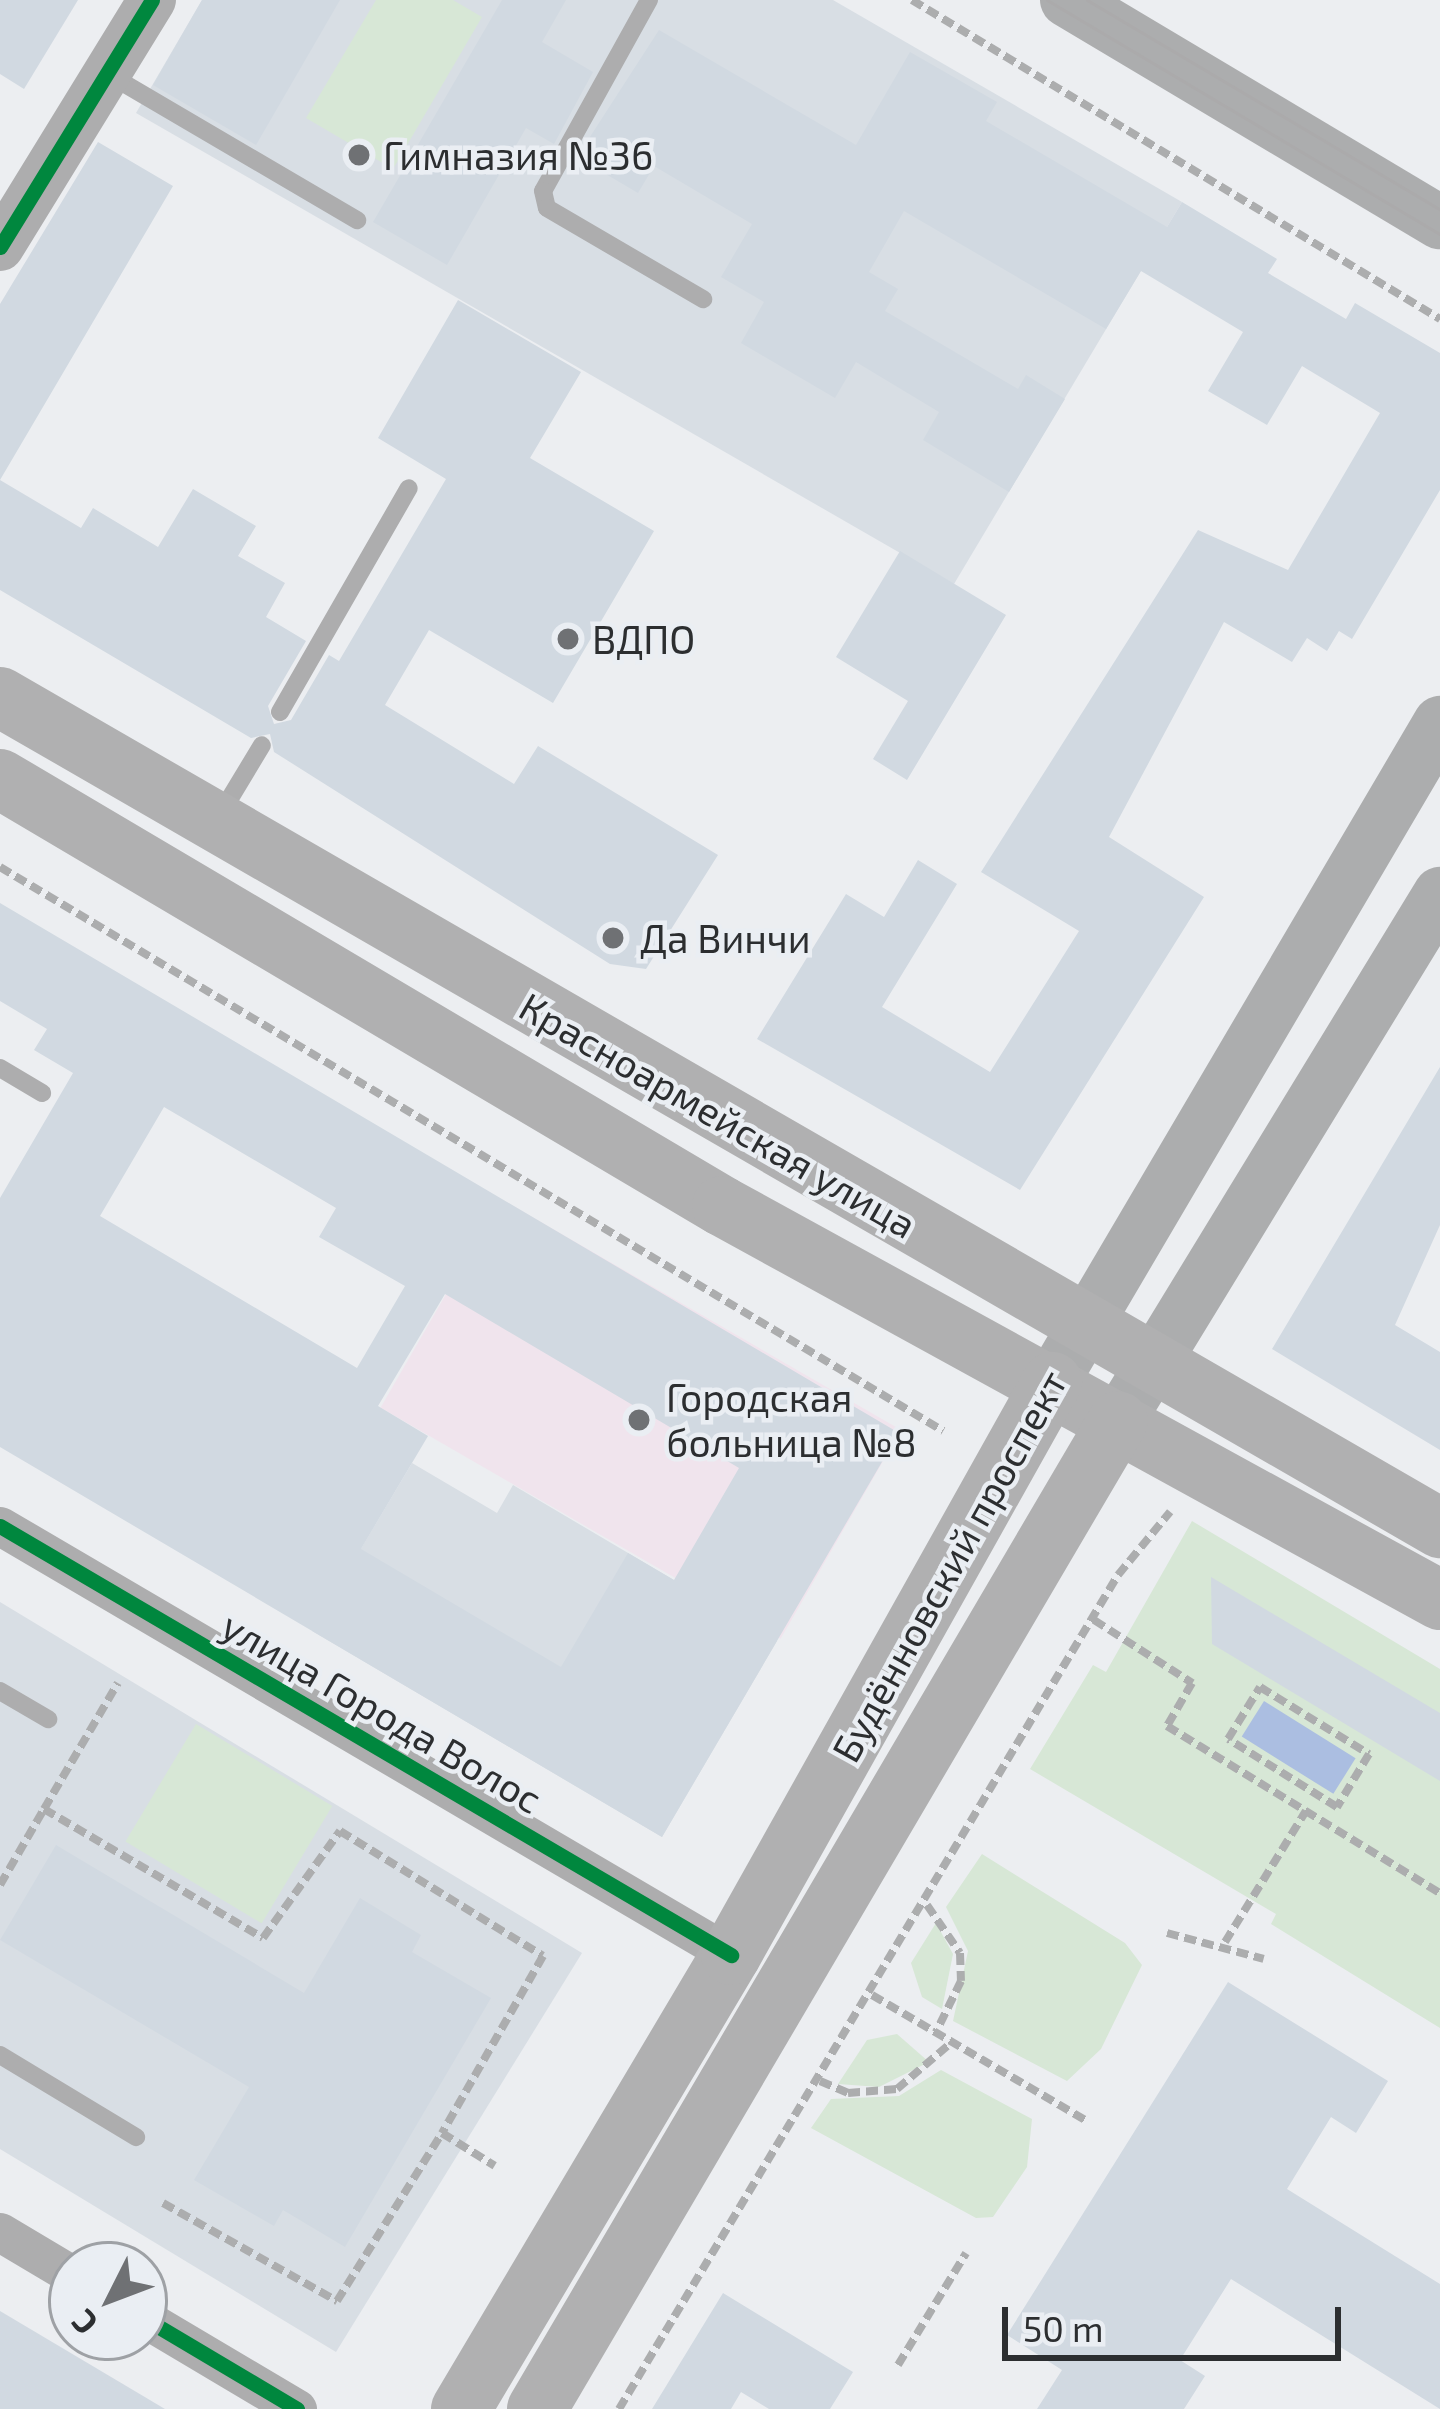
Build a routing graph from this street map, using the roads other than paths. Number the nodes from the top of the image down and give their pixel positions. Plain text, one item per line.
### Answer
1 (152, 0) edge
2 (649, 0) edge
3 (1066, 0) edge
4 (108, 74) junction
5 (357, 220) dead end
6 (1440, 222) edge
7 (0, 248) edge
8 (703, 298) dead end
9 (409, 488) dead end
10 (0, 697) edge
11 (280, 712) dead end
12 (1440, 723) edge
13 (262, 745) dead end
14 (3, 788) edge
15 (216, 823) junction
16 (1440, 894) edge
17 (0, 1068) edge
18 (42, 1093) dead end
19 (1084, 1324) junction
20 (1153, 1363) junction
21 (1052, 1382) junction
22 (1118, 1421) junction
23 (1, 1528) edge
24 (1440, 1528) edge
25 (1440, 1600) edge
26 (0, 1691) edge
27 (48, 1719) dead end
28 (731, 1955) junction
29 (0, 2055) edge
30 (136, 2138) dead end
31 (0, 2232) edge
32 (48, 2261) edge
33 (168, 2332) edge
34 (297, 2409) edge
35 (461, 2409) edge
36 (537, 2409) edge

1 - 4 street
2 - 8 lane
3 - 6 main road
4 - 5 lane
4 - 7 street
9 - 11 lane
10 - 15 main road, Красноармейская улица
12 - 19 main road, Будённовский проспект
13 - 15 lane
14 - 21 main road, Красноармейская улица
15 - 19 main road, Красноармейская улица
16 - 20 main road, Будённовский проспект
17 - 18 lane
19 - 20 main road, Красноармейская улица
19 - 21 main road, Будённовский проспект
20 - 22 main road, Будённовский проспект
20 - 24 main road, Красноармейская улица
21 - 22 main road, Красноармейская улица
21 - 28 main road, Будённовский проспект
22 - 25 main road, Красноармейская улица
22 - 36 main road, Будённовский проспект
23 - 28 street, улица Города Волос
26 - 27 lane
28 - 35 main road, Будённовский проспект
29 - 30 lane
31 - 32 street
33 - 34 street

